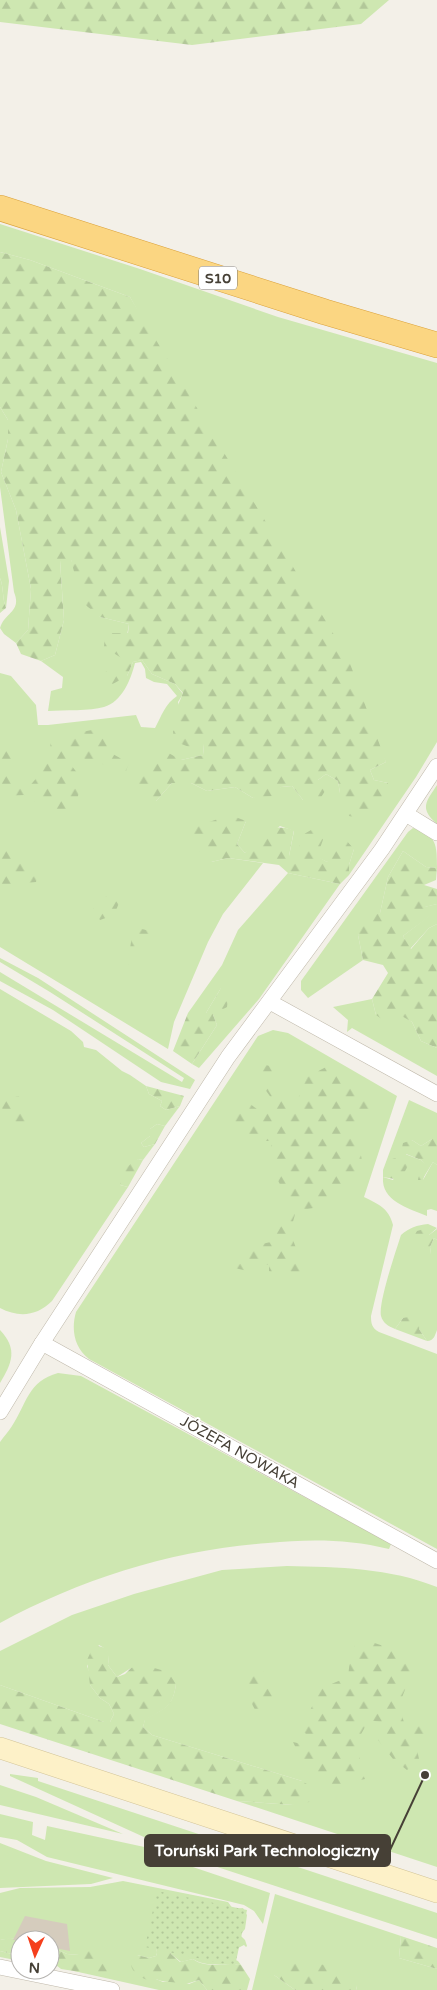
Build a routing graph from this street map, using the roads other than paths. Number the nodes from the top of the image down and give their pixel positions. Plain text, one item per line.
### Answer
1 (0, 208) edge
2 (437, 345) edge
3 (437, 766) edge
4 (406, 814) junction
5 (437, 833) edge
6 (270, 1002) junction
7 (437, 1094) edge
8 (42, 1343) junction
9 (0, 1412) edge
10 (437, 1561) edge
11 (0, 1748) edge
12 (437, 1892) edge
13 (0, 1967) edge
14 (112, 1990) edge

1 - 2 highway, S10
3 - 4 street
4 - 5 street
4 - 6 street
6 - 7 street
6 - 8 street
8 - 9 street
8 - 10 street, JÓZEFA NOWAKA
11 - 12 main road
13 - 14 street

